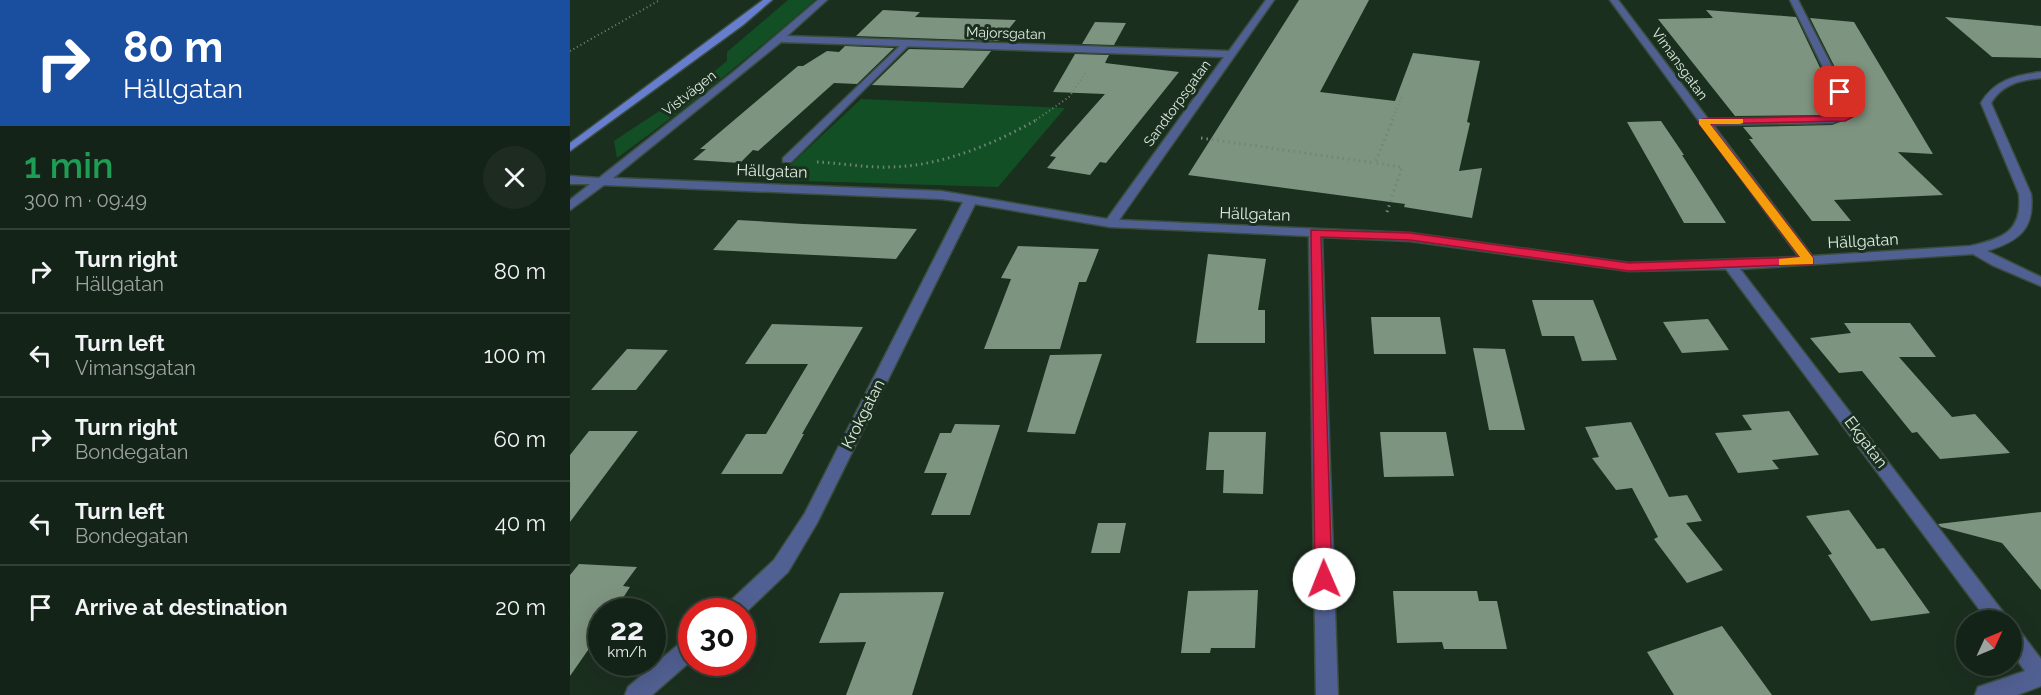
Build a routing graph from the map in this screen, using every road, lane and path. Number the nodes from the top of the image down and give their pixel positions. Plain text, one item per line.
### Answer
1 (660, 0) edge
2 (768, 0) edge
3 (823, 0) edge
4 (1270, 0) edge
5 (1614, 0) edge
6 (1794, 0) edge
7 (781, 39) junction
8 (906, 43) junction
9 (1098, 49) junction
10 (570, 51) edge
11 (1231, 54) junction
12 (2041, 75) edge
13 (1402, 96) dead end
14 (1703, 122) junction
15 (1174, 134) junction
16 (570, 148) edge
17 (787, 160) joint
18 (1375, 163) junction
19 (570, 180) edge
20 (602, 181) junction
21 (971, 199) junction
22 (570, 206) edge
23 (1110, 223) junction
24 (1315, 233) junction
25 (1380, 235) junction
26 (1977, 250) junction
27 (1809, 261) junction
28 (1730, 265) junction
29 (2041, 282) edge
30 (748, 598) edge
31 (1992, 610) edge
32 (2022, 650) edge
33 (678, 658) edge
34 (2041, 676) edge
35 (636, 695) edge
36 (1327, 695) edge
37 (1986, 695) edge

1 - 10 path
2 - 16 main road, Vistvägen
3 - 7 street, Vistvägen
4 - 11 street, Sandtorpsgatan
5 - 14 street, Vimansgatan
6 - 14 street
7 - 8 street, Majorsgatan
7 - 20 street, Vistvägen
8 - 9 street, Majorsgatan
8 - 17 street
9 - 11 street, Majorsgatan
9 - 17 path
11 - 15 street, Sandtorpsgatan
12 - 26 street, Hällgatan
13 - 18 path
14 - 27 street, Vimansgatan
15 - 18 path
15 - 23 street, Sandtorpsgatan
18 - 25 path
19 - 20 street, Hällgatan
20 - 21 street, Hällgatan
20 - 22 street, Vistvägen
21 - 23 street, Hällgatan
21 - 30 street, Krokgatan
23 - 24 street, Hällgatan
24 - 25 street, Hällgatan
24 - 36 street
25 - 28 street, Hällgatan
26 - 27 street, Hällgatan
26 - 29 street
27 - 28 street, Hällgatan
28 - 31 street, Ekgatan
32 - 34 street
33 - 35 street
34 - 37 street

